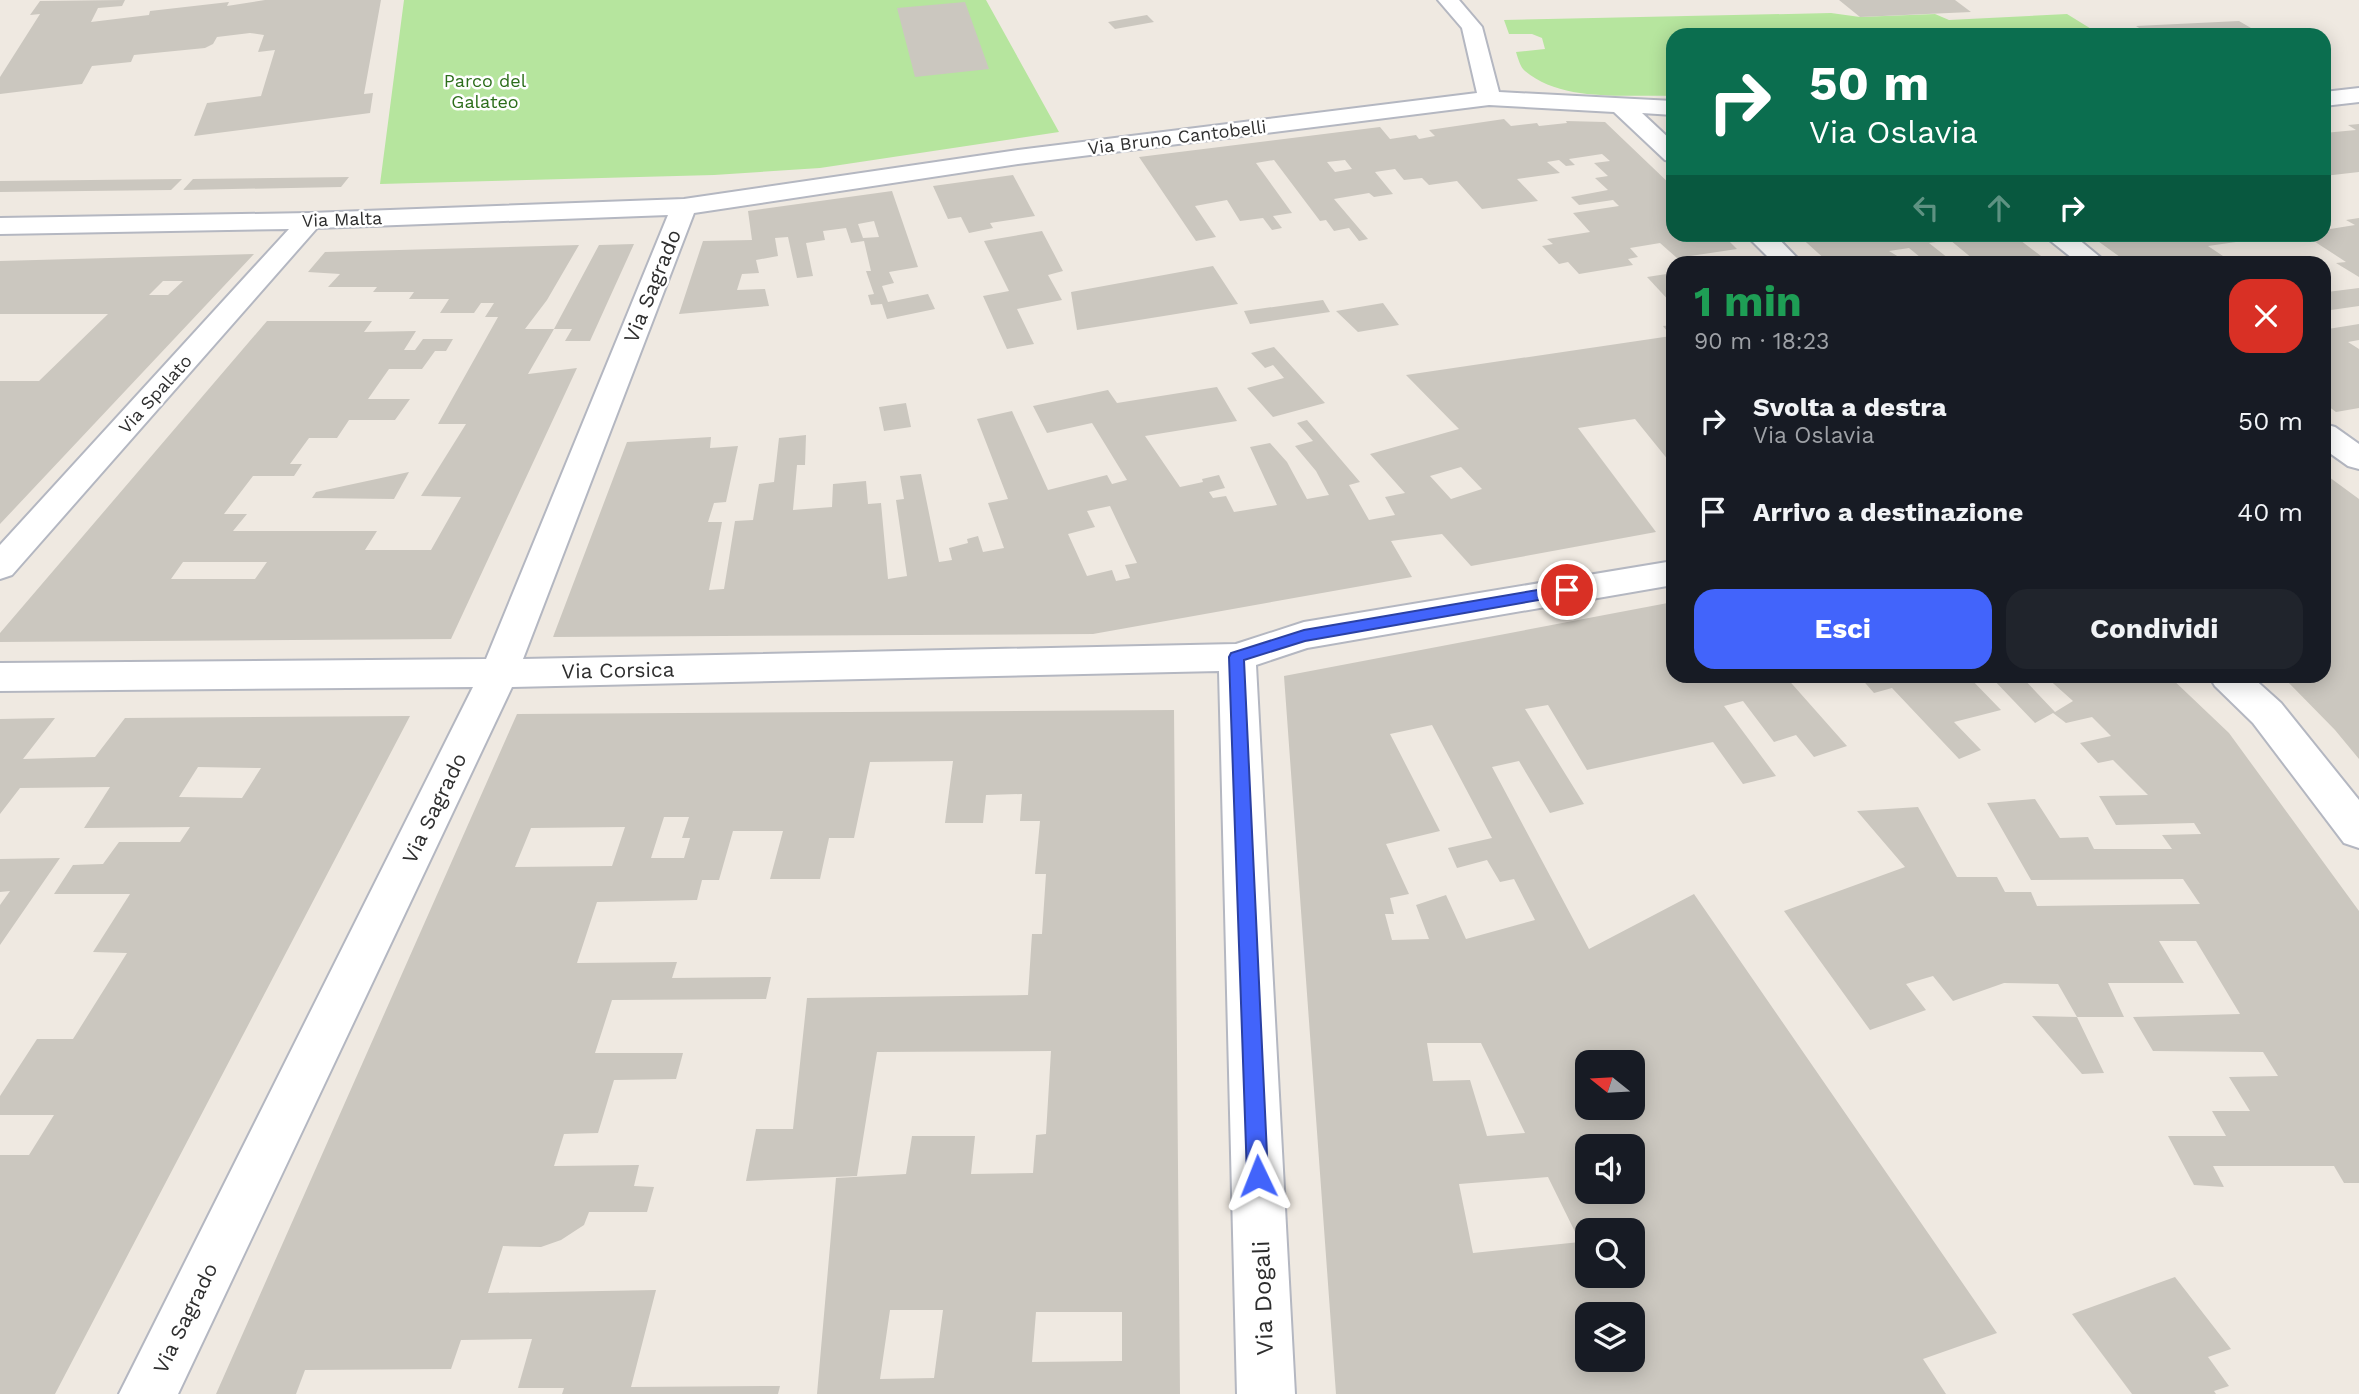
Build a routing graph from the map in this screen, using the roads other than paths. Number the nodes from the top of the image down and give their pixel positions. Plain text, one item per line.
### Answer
1 (1448, 0) edge
2 (2359, 95) edge
3 (1489, 97) junction
4 (2331, 98) edge
5 (1620, 106) junction
6 (1666, 108) edge
7 (1666, 149) edge
8 (684, 207) junction
9 (310, 220) junction
10 (0, 226) edge
11 (1767, 242) edge
12 (2066, 242) edge
13 (1782, 256) edge
14 (2085, 256) edge
15 (0, 567) edge
16 (1666, 574) edge
17 (1237, 657) junction
18 (499, 673) junction
19 (0, 677) edge
20 (2235, 683) edge
21 (2359, 831) edge
22 (148, 1394) edge
23 (1266, 1394) edge

1 - 3 street
2 - 4 street
3 - 5 street, Via Bruno Cantobelli
3 - 8 street, Via Bruno Cantobelli
5 - 6 street, Via Bruno Cantobelli
5 - 7 street
8 - 9 street, Via Malta
8 - 18 street, Via Sagrado
9 - 10 street, Via Malta
9 - 15 street, Via Spalato
11 - 13 street
12 - 14 street
16 - 17 street, Via Corsica
17 - 18 street, Via Corsica
17 - 23 street, Via Dogali
18 - 19 street, Via Corsica
18 - 22 street, Via Sagrado
20 - 21 street

